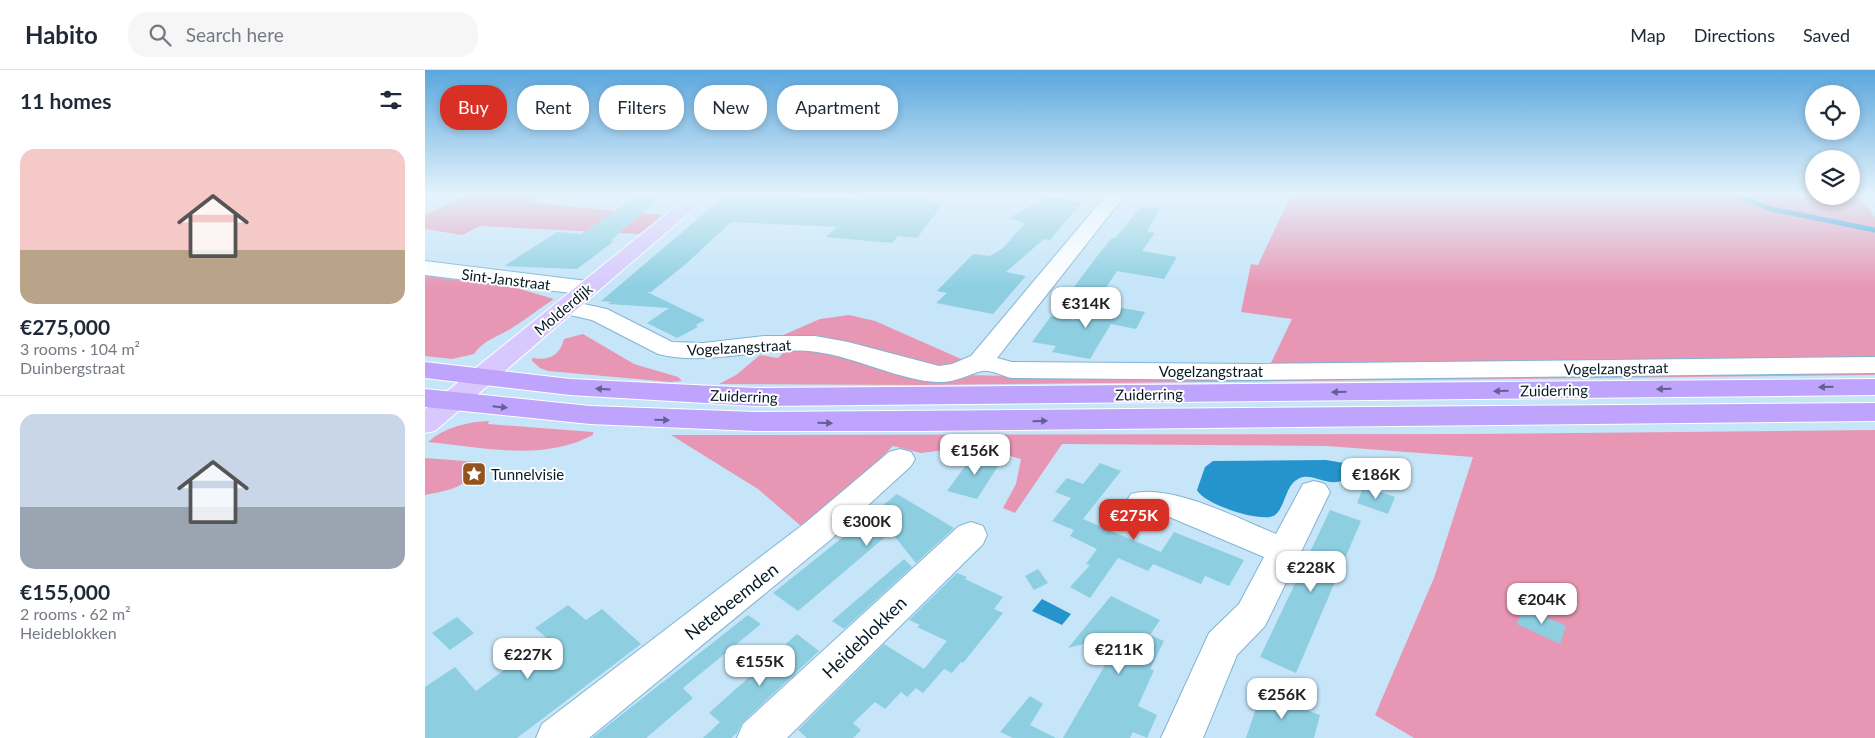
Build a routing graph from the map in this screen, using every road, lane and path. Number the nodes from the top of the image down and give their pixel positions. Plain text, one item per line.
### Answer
1 (663, 226) edge
2 (1091, 226) edge
3 (425, 268) edge
4 (587, 288) junction
5 (565, 307) junction
6 (980, 360) junction
7 (1875, 365) edge
8 (425, 370) edge
9 (482, 378) junction
10 (1875, 387) edge
11 (438, 400) edge
12 (1875, 412) edge
13 (425, 424) edge
14 (900, 459) dead end
15 (1314, 492) dead end
16 (1142, 502) dead end
17 (971, 535) dead end
18 (1285, 551) junction
19 (557, 738) edge
20 (758, 738) edge
21 (1182, 738) edge

1 - 4 main road, Molderdijk
2 - 6 street
3 - 4 street, Sint-Janstraat
4 - 5 main road, Molderdijk
5 - 6 street, Vogelzangstraat
5 - 9 main road, Molderdijk
6 - 7 street, Vogelzangstraat
8 - 9 highway, Zuiderring
10 -> 9 highway, Zuiderring
9 - 11 main road, Molderdijk
11 -> 12 highway, Zuiderring
11 - 13 main road, Molderdijk
14 - 19 street, Netebeemden
15 - 18 street
16 - 18 street
17 - 20 street, Heideblokken
18 - 21 street

